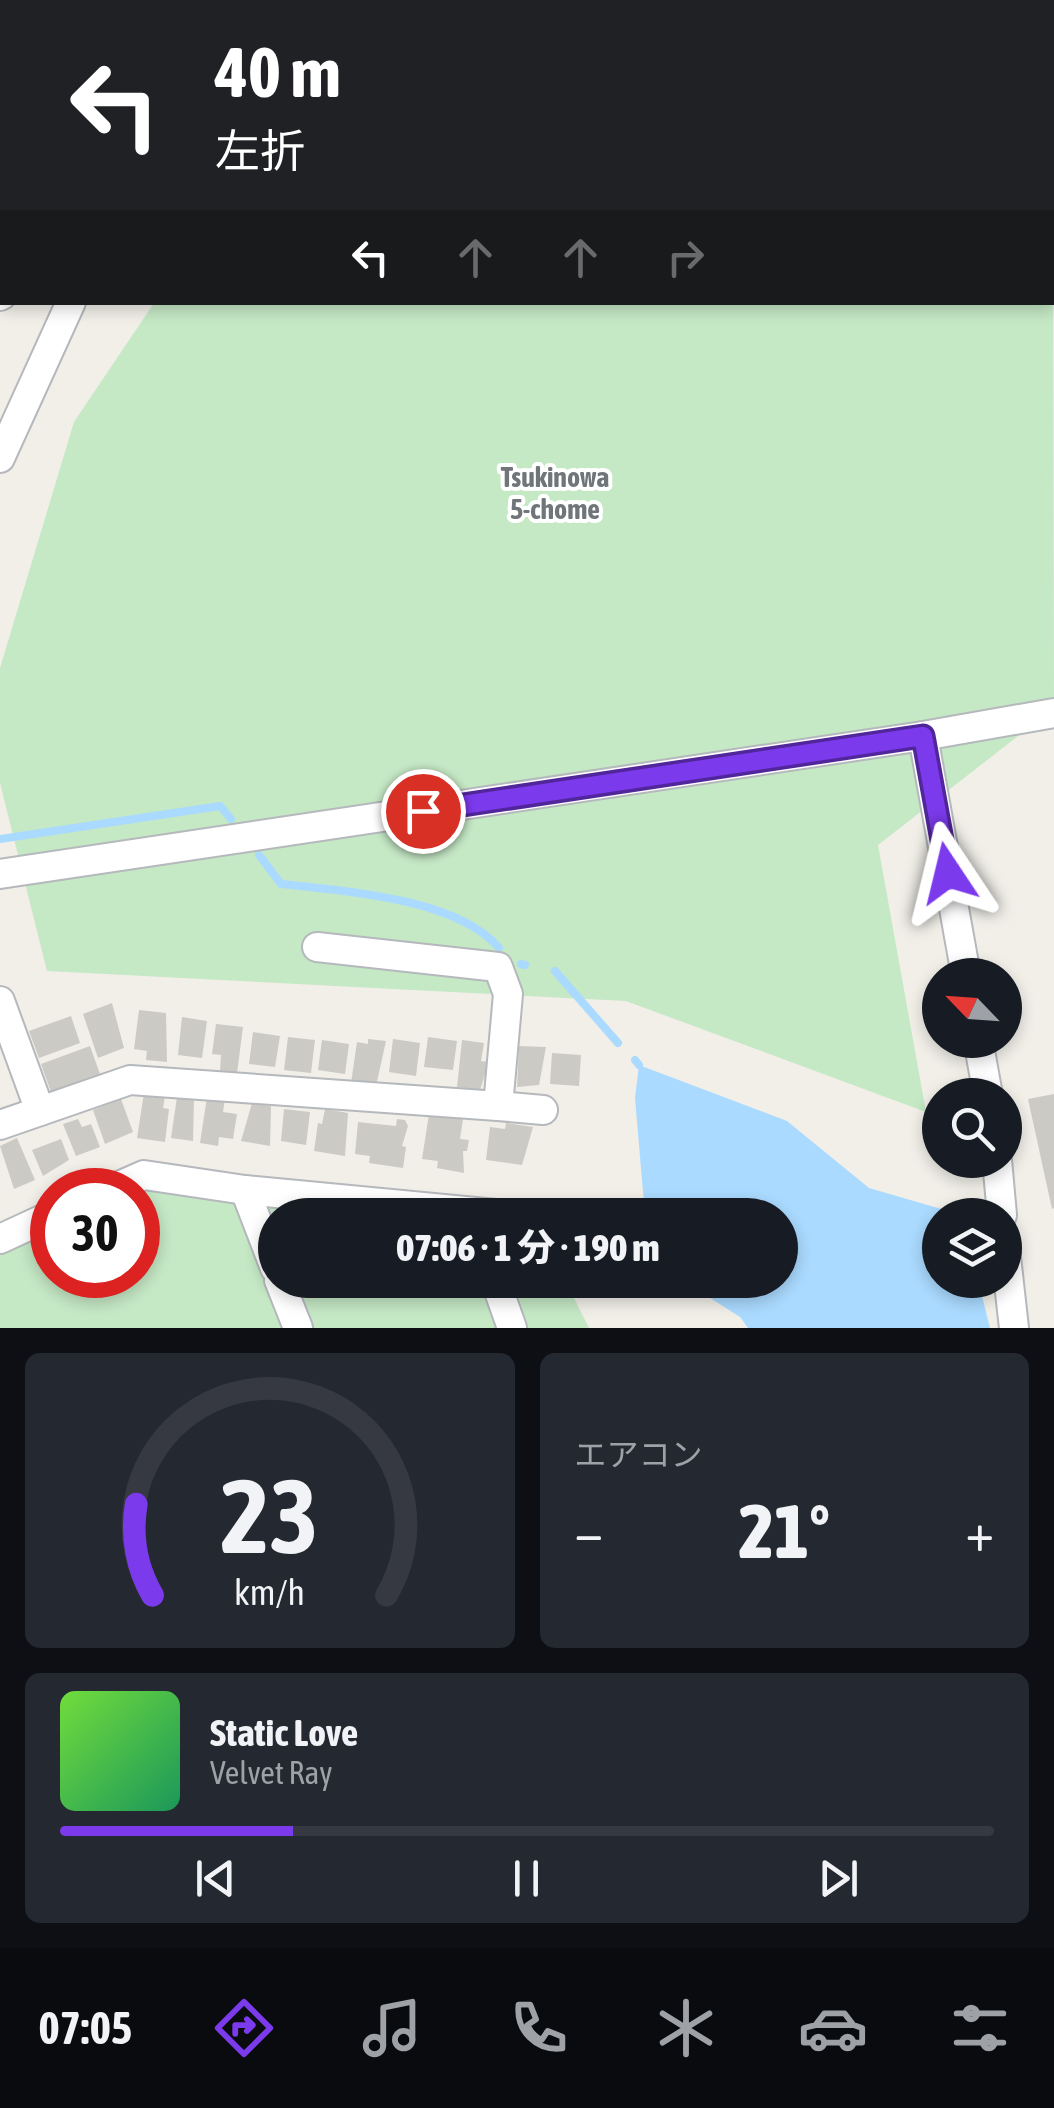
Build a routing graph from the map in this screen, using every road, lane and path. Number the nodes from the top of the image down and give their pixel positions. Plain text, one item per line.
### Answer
1 (69, 305) edge
2 (0, 458) edge
3 (1054, 713) edge
4 (923, 736) junction
5 (0, 874) edge
6 (317, 947) dead end
7 (963, 958) edge
8 (0, 1002) edge
9 (498, 1106) junction
10 (543, 1110) dead end
11 (40, 1111) junction
12 (0, 1125) edge
13 (160, 1177) edge
14 (245, 1190) junction
15 (321, 1198) edge
16 (258, 1224) edge
17 (30, 1225) edge
18 (0, 1238) edge
19 (286, 1298) edge
20 (502, 1298) edge
21 (1011, 1298) edge
22 (298, 1328) edge
23 (512, 1328) edge
24 (1014, 1328) edge

1 - 2 street
3 - 4 street
4 - 5 street
4 - 7 street
6 - 9 street
8 - 11 street
9 - 10 street
9 - 11 street
11 - 12 street
13 - 14 street
14 - 15 street
14 - 16 street
17 - 18 street
19 - 22 street
20 - 23 street
21 - 24 street

